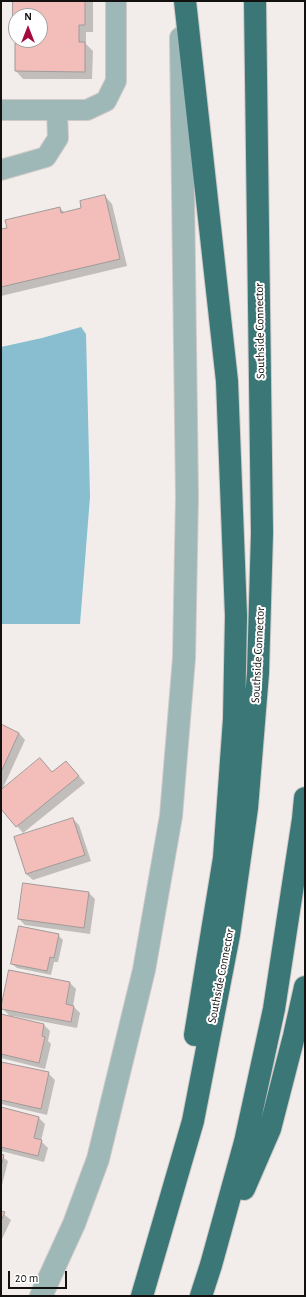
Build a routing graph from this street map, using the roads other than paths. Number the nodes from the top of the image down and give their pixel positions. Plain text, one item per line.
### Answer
1 (116, 1) edge
2 (180, 1) edge
3 (186, 1) edge
4 (255, 1) edge
5 (1, 110) edge
6 (57, 111) junction
7 (1, 170) edge
8 (305, 798) edge
9 (305, 987) edge
10 (170, 1202) junction
11 (211, 1265) junction
12 (40, 1296) edge
13 (142, 1296) edge
14 (201, 1296) edge

1 - 6 street
2 - 12 street
3 - 10 highway
4 - 10 highway, Southside Connector
5 - 6 street
6 - 7 street
8 - 11 highway
9 - 11 highway
10 - 13 highway, Southside Connector
11 - 14 highway

